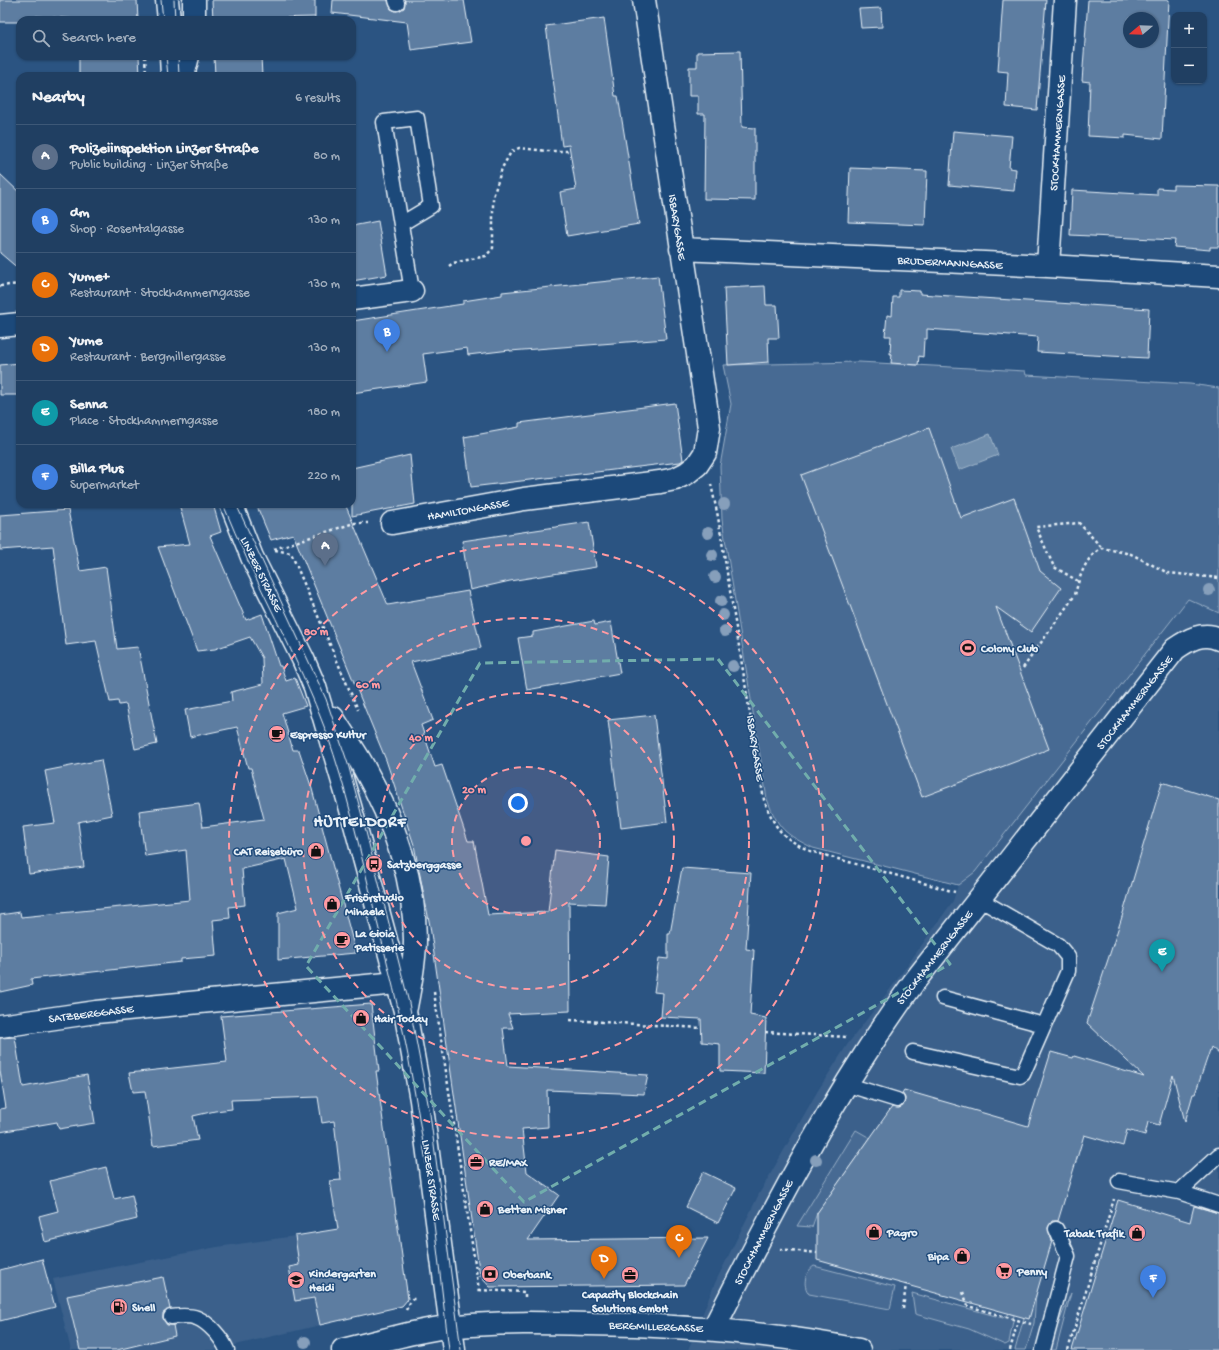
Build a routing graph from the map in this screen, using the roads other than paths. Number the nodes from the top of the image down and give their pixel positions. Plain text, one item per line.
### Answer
1 (167, 0) edge
2 (194, 0) edge
3 (644, 0) edge
4 (1065, 0) edge
5 (169, 16) edge
6 (194, 16) edge
7 (171, 60) edge
8 (187, 60) edge
9 (172, 72) edge
10 (184, 72) edge
11 (401, 224) junction
12 (682, 249) junction
13 (1048, 266) junction
14 (1219, 276) edge
15 (412, 292) joint
16 (356, 299) edge
17 (16, 324) edge
18 (0, 326) edge
19 (687, 473) joint
20 (233, 508) edge
21 (392, 523) road end
22 (1216, 637) edge
23 (315, 687) junction
24 (979, 899) junction
25 (397, 983) junction
26 (943, 998) dead end
27 (405, 1011) junction
28 (1044, 1025) junction
29 (0, 1026) edge
30 (913, 1052) dead end
31 (845, 1084) junction
32 (897, 1100) dead end
33 (1219, 1155) edge
34 (1119, 1181) road end
35 (1179, 1192) junction
36 (1219, 1205) edge
37 (1056, 1229) dead end
38 (171, 1317) dead end
39 (452, 1326) junction
40 (714, 1328) junction
41 (227, 1350) edge
42 (343, 1350) edge
43 (454, 1350) edge
44 (859, 1350) edge
45 (1043, 1350) edge

1 - 5 street
2 - 6 street
3 - 12 street, ISBARYGASSE
4 - 13 street, STOCKHAMMERNGASSE
7 - 9 street
8 - 10 street
11 - 11 lane
11 - 15 lane
12 - 13 street, BRUDERMANNGASSE
12 - 19 street, ISBARYGASSE
13 - 14 street, BRUDERMANNGASSE
15 - 16 street
17 - 18 street
19 - 21 street, HAMILTONGASSE
20 - 23 street, LINZER STRASSE
22 - 24 street, STOCKHAMMERNGASSE
23 - 25 street, LINZER STRASSE
23 - 27 street, LINZER STRASSE
24 - 28 lane
24 - 31 street, STOCKHAMMERNGASSE
25 - 27 street, LINZER STRASSE
25 - 29 street, SATZBERGGASSE
26 - 28 lane
27 - 39 street, LINZER STRASSE
28 - 30 lane
31 - 32 lane
31 - 40 street, STOCKHAMMERNGASSE
33 - 35 lane
34 - 35 lane
35 - 36 lane
37 - 45 lane
38 - 41 lane
39 - 40 street, BERGMILLERGASSE
39 - 42 street, BERGMILLERGASSE
39 - 43 street, LINZER STRASSE
40 - 44 street, BERGMILLERGASSE

